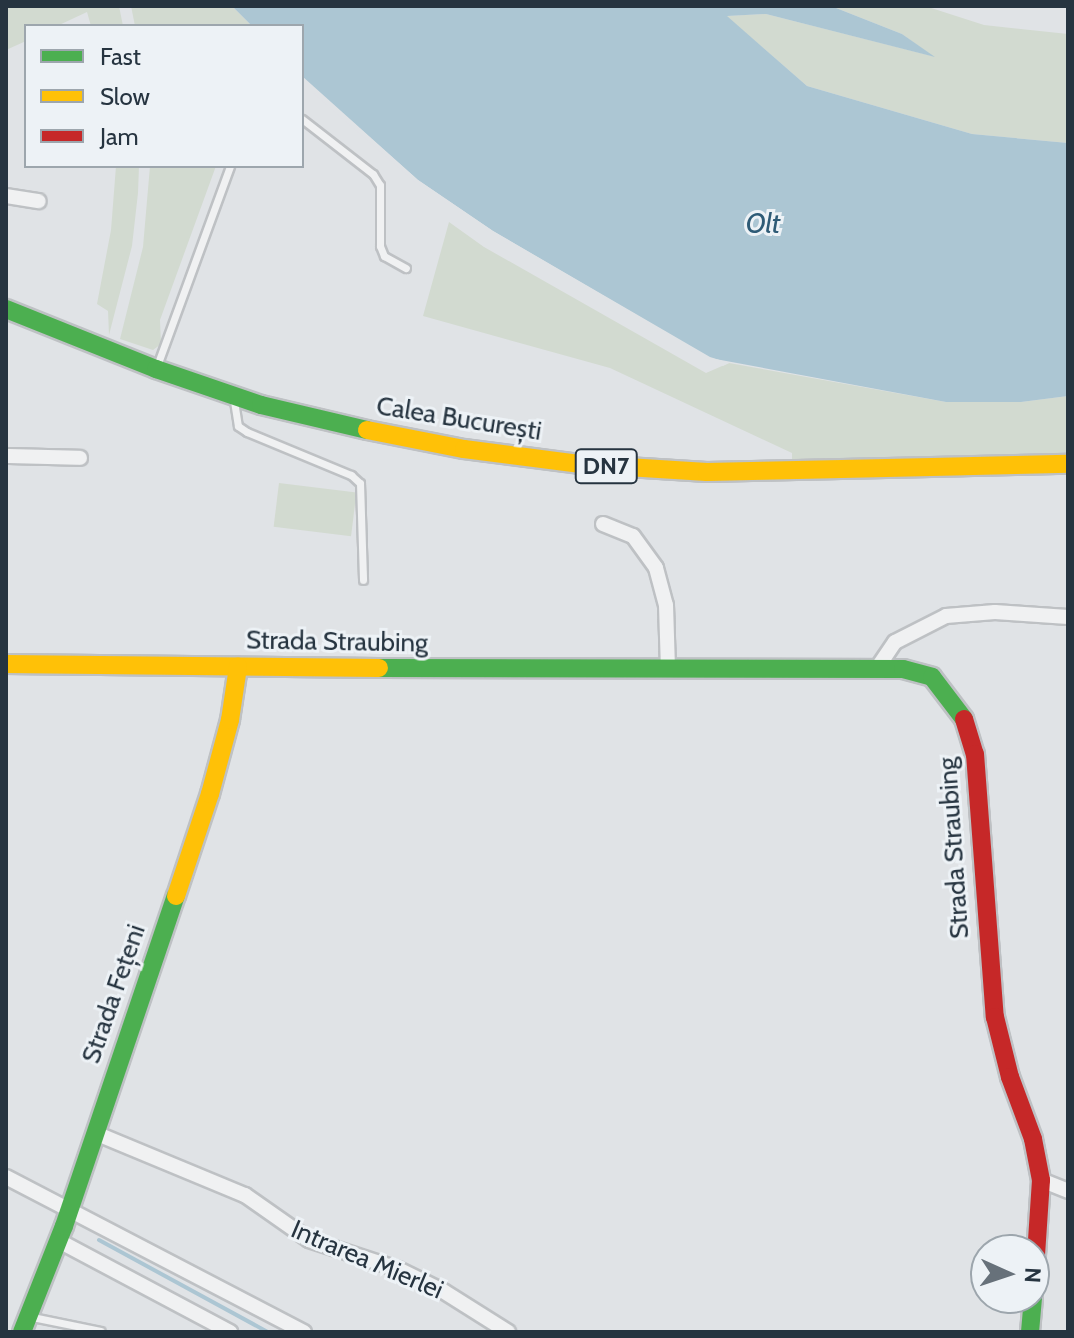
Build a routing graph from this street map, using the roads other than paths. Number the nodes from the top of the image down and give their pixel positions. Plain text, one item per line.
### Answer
1 (304, 121) edge
2 (229, 168) edge
3 (6, 196) edge
4 (39, 201) dead end
5 (406, 268) dead end
6 (6, 309) edge
7 (156, 369) junction
8 (234, 397) junction
9 (6, 456) edge
10 (80, 458) dead end
11 (1068, 464) edge
12 (603, 524) dead end
13 (363, 580) dead end
14 (1068, 617) edge
15 (6, 664) edge
16 (238, 667) junction
17 (878, 667) junction
18 (668, 668) junction
19 (95, 1133) junction
20 (6, 1177) edge
21 (1041, 1180) junction
22 (1068, 1191) edge
23 (70, 1210) junction
24 (1037, 1234) edge
25 (59, 1241) junction
26 (26, 1324) edge
27 (101, 1331) edge
28 (230, 1332) edge
29 (304, 1332) edge
30 (508, 1332) edge

1 - 5 lane
2 - 7 lane
3 - 4 street
6 - 7 main road, Calea București / DN7
7 - 8 main road, Calea București / DN7
8 - 11 main road, Calea București / DN7
8 - 13 lane
9 - 10 street
12 - 18 street
14 - 17 street
15 - 16 main road, Strada Straubing
16 - 18 main road, Strada Straubing
16 - 19 main road, Strada Fețeni
17 - 18 main road, Strada Straubing
17 - 21 main road, Strada Straubing
19 - 23 main road, Strada Fețeni
19 - 30 street, Intrarea Mierlei
20 - 23 street
21 - 22 street
21 - 24 main road, Strada Straubing
23 - 25 main road, Strada Fețeni
23 - 29 street
25 - 26 main road, Strada Fețeni
25 - 28 street
26 - 27 lane

